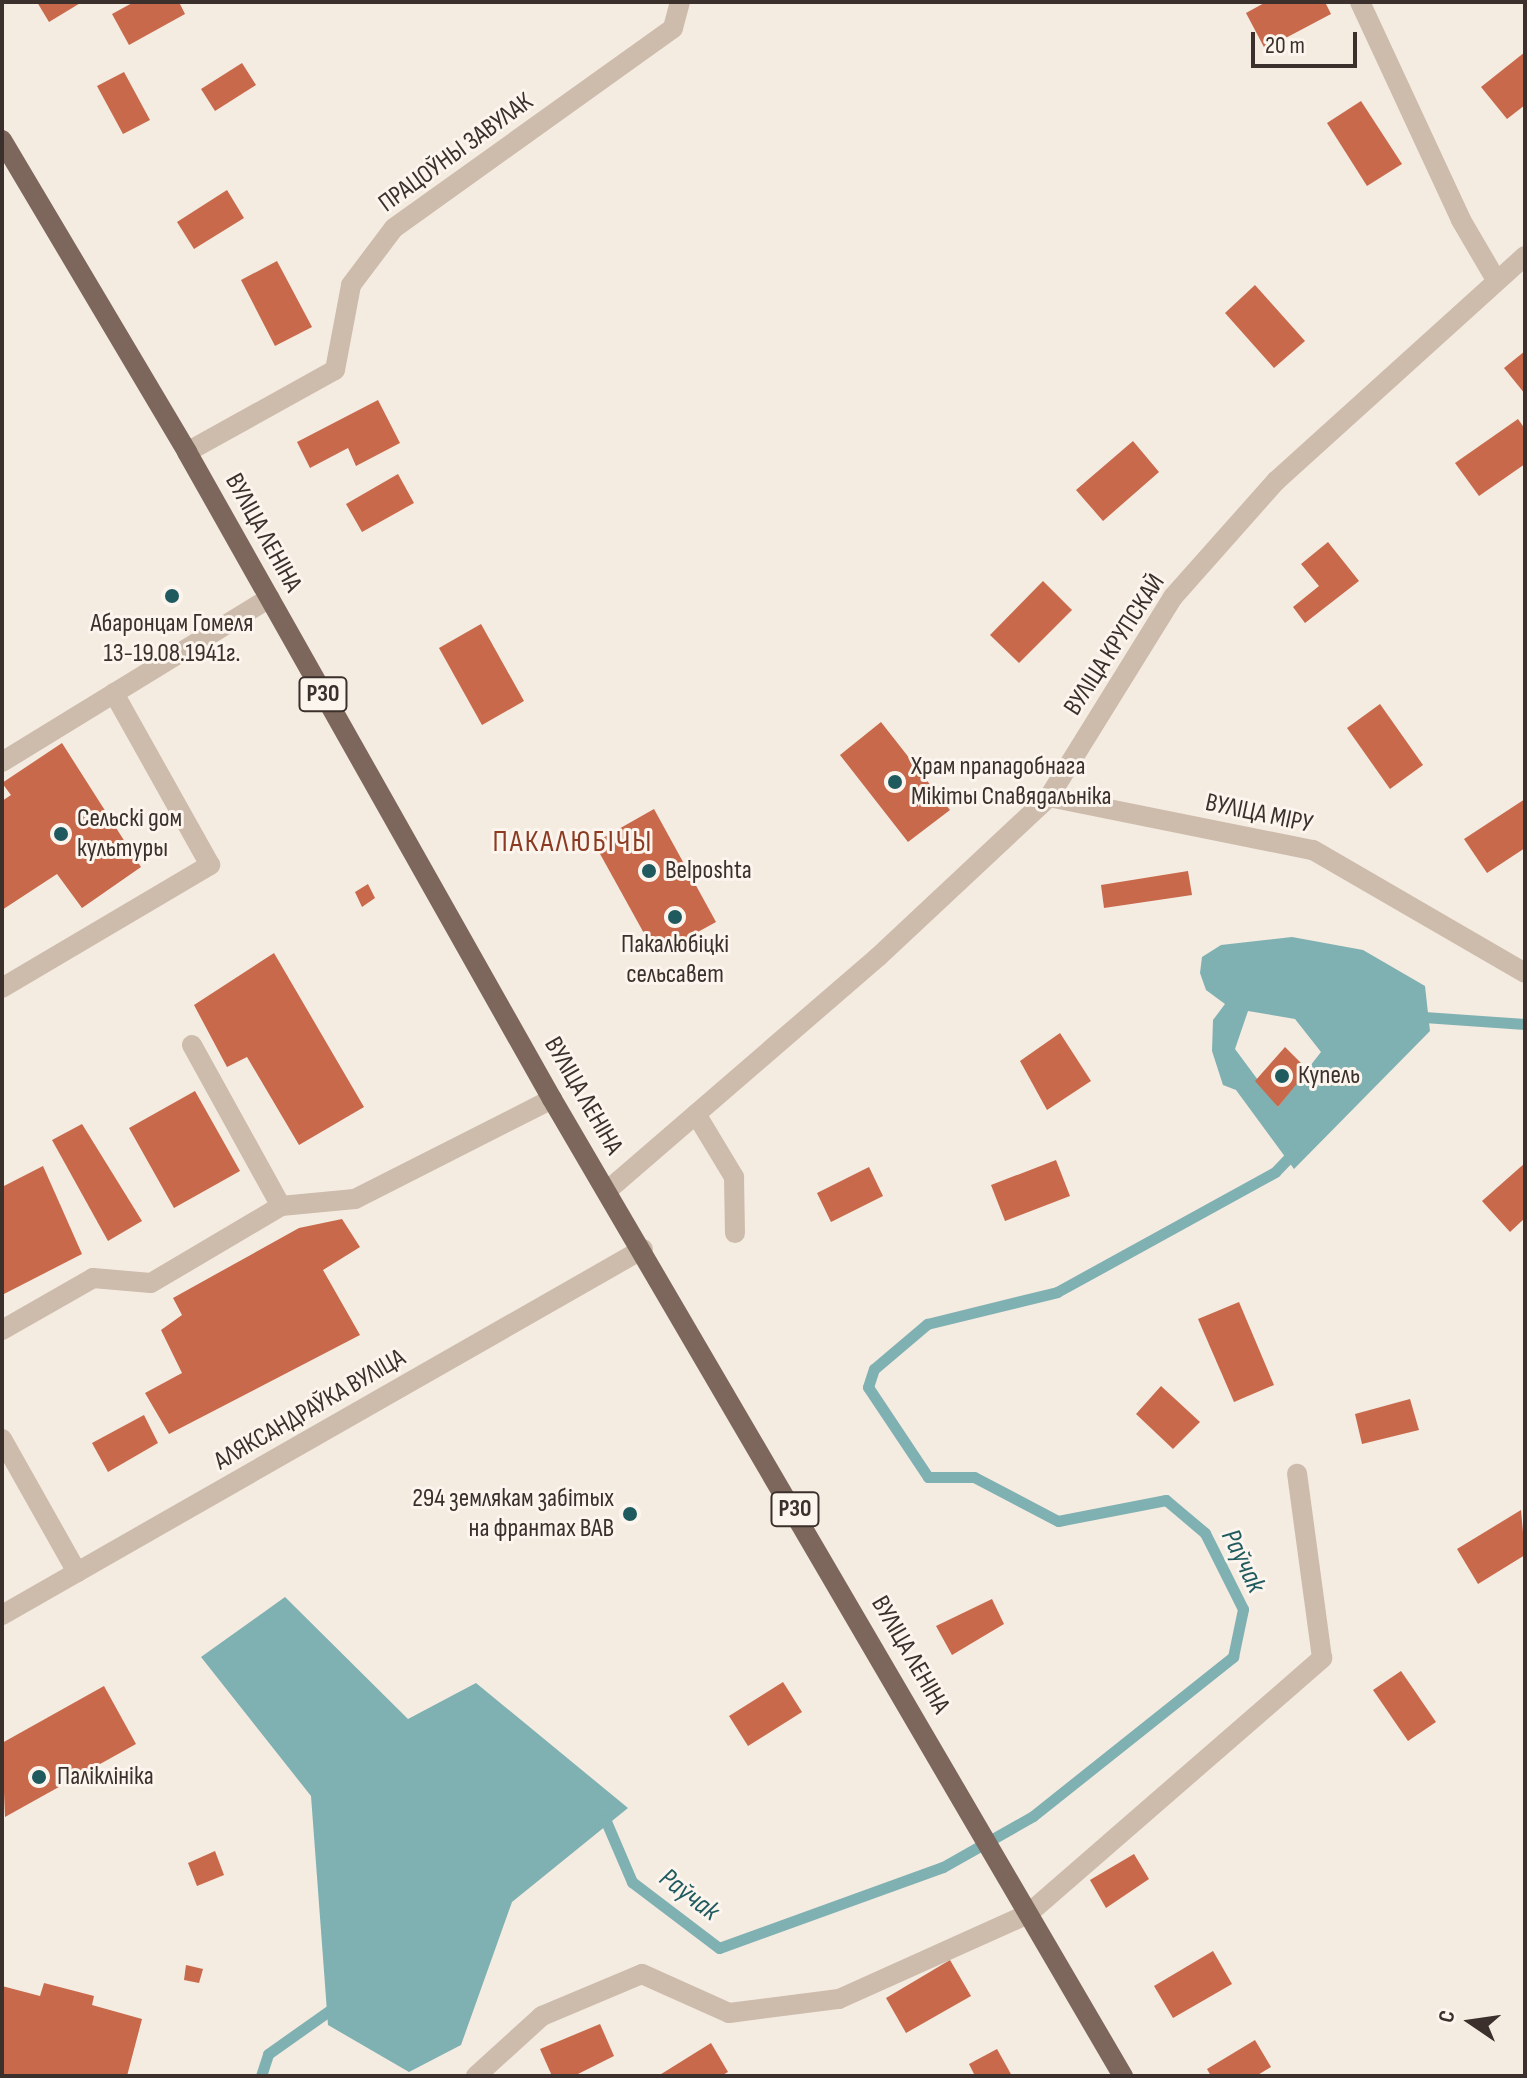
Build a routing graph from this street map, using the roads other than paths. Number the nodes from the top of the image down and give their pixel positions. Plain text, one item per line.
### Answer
1 (680, 2) edge
2 (1360, 2) edge
3 (2, 140) edge
4 (1525, 256) edge
5 (1496, 280) junction
6 (187, 452) junction
7 (270, 598) junction
8 (114, 693) junction
9 (2, 762) edge
10 (1049, 797) junction
11 (1525, 973) edge
12 (2, 988) edge
13 (192, 1045) dead end
14 (552, 1099) junction
15 (696, 1114) junction
16 (608, 1190) junction
17 (281, 1206) junction
18 (735, 1233) dead end
19 (643, 1249) junction
20 (2, 1330) edge
21 (2, 1439) edge
22 (1297, 1474) dead end
23 (77, 1572) junction
24 (2, 1615) edge
25 (1028, 1914) junction
26 (476, 2076) edge
27 (1123, 2076) edge

1 - 6 street, ПРАЦОЎНЫ ЗАВУЛАК
2 - 5 street
3 - 6 main road, ВУЛІЦА ЛЕНІНА / Р30
4 - 5 street, ВУЛІЦА КРУПСКАЙ
5 - 10 street, ВУЛІЦА КРУПСКАЙ
6 - 7 main road, ВУЛІЦА ЛЕНІНА / Р30
7 - 8 street
7 - 14 main road, ВУЛІЦА ЛЕНІНА / Р30
8 - 9 street
8 - 12 street
10 - 11 street, ВУЛІЦА МІРУ
10 - 15 street, ВУЛІЦА КРУПСКАЙ
13 - 17 street
14 - 16 main road, ВУЛІЦА ЛЕНІНА / Р30
14 - 17 street
15 - 16 street, ВУЛІЦА КРУПСКАЙ
15 - 18 street
16 - 19 main road, ВУЛІЦА ЛЕНІНА / Р30
17 - 20 street
19 - 23 street, АЛЯКСАНДРАЎКА ВУЛІЦА
19 - 25 main road, ВУЛІЦА ЛЕНІНА / Р30
21 - 23 street
22 - 25 street
23 - 24 street, АЛЯКСАНДРАЎКА ВУЛІЦА
25 - 26 street
25 - 27 main road, ВУЛІЦА ЛЕНІНА / Р30

